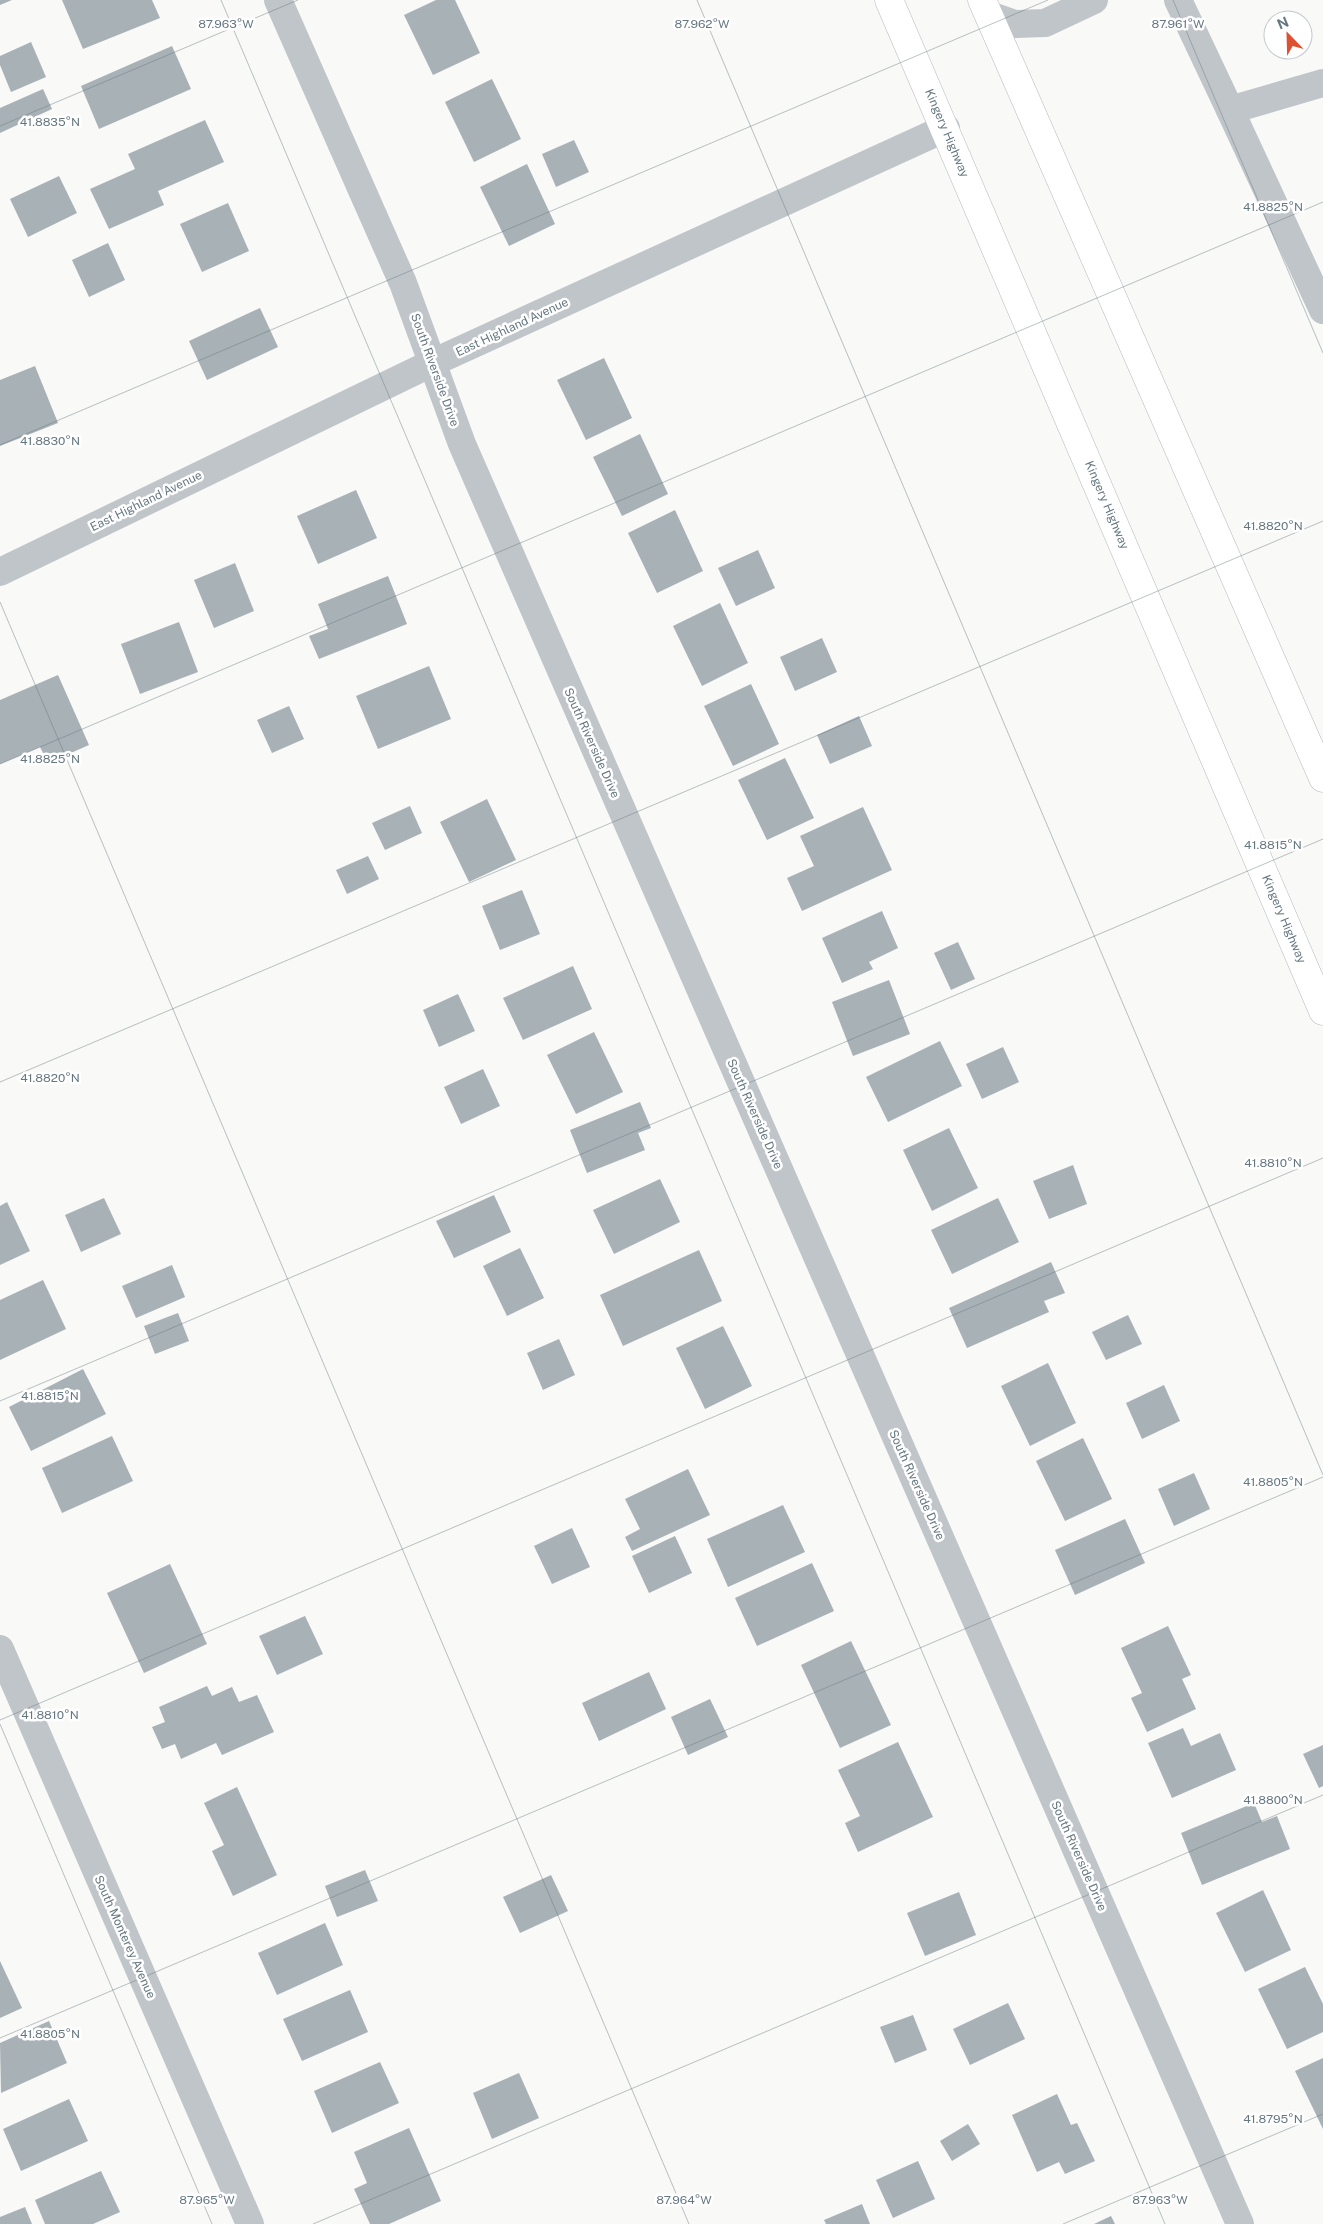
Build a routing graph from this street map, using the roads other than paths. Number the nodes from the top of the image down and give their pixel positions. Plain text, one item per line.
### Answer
1 (278, 0) edge
2 (889, 0) edge
3 (1094, 0) edge
4 (1178, 0) edge
5 (985, 8) edge
6 (1323, 84) edge
7 (1230, 110) junction
8 (946, 128) junction
9 (1323, 310) edge
10 (432, 363) junction
11 (0, 572) edge
12 (1323, 778) edge
13 (1323, 1011) edge
14 (0, 1649) edge
15 (250, 2224) edge
16 (1240, 2224) edge

1 - 10 street, South Riverside Drive
2 - 8 highway, Kingery Highway
3 - 5 street
4 - 7 street
5 - 12 highway
6 - 7 street
7 - 9 street
8 - 10 street, East Highland Avenue
8 - 13 highway, Kingery Highway
10 - 11 street, East Highland Avenue
10 - 16 street, South Riverside Drive
14 - 15 street, South Monterey Avenue

